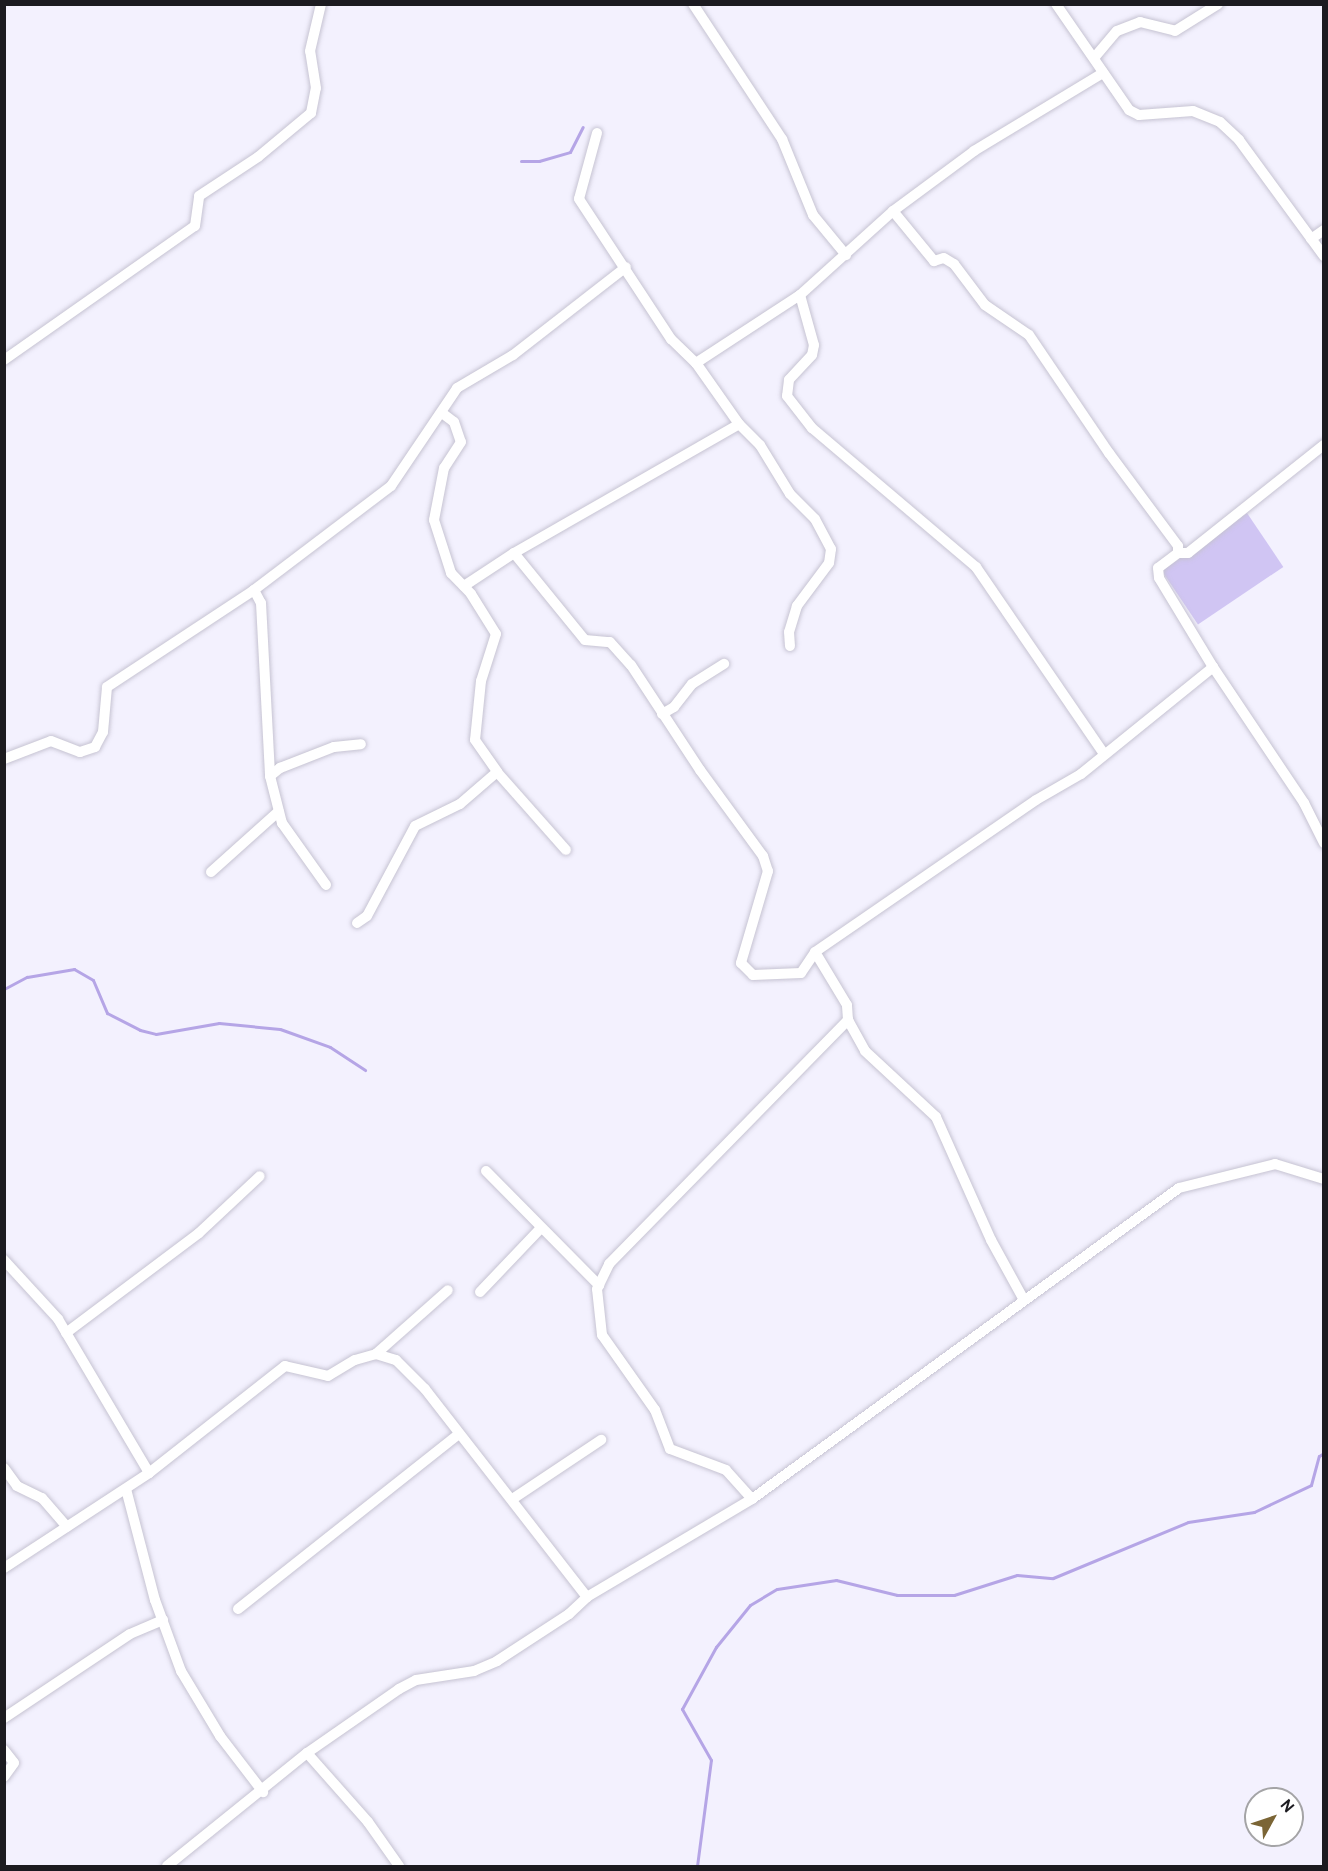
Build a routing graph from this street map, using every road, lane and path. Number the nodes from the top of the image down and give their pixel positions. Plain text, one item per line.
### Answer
1 (321, 4) edge
2 (693, 4) edge
3 (1056, 4) edge
4 (1218, 4) edge
5 (1094, 58) junction
6 (1103, 73) junction
7 (597, 132) dead end
8 (892, 211) junction
9 (1323, 230) edge
10 (1311, 239) junction
11 (846, 255) junction
12 (1323, 256) edge
13 (626, 267) junction
14 (800, 295) junction
15 (4, 360) edge
16 (696, 363) junction
17 (442, 414) junction
18 (739, 423) junction
19 (1323, 445) edge
20 (513, 553) junction
21 (1178, 553) junction
22 (464, 586) junction
23 (254, 590) junction
24 (790, 646) dead end
25 (724, 664) dead end
26 (1213, 667) junction
27 (662, 714) junction
28 (361, 744) dead end
29 (1104, 754) junction
30 (4, 759) edge
31 (497, 771) junction
32 (270, 776) junction
33 (279, 811) junction
34 (1323, 843) edge
35 (566, 850) dead end
36 (211, 872) dead end
37 (326, 885) dead end
38 (357, 923) dead end
39 (815, 952) junction
40 (848, 1020) junction
41 (486, 1171) dead end
42 (260, 1176) dead end
43 (1323, 1179) edge
44 (540, 1229) junction
45 (5, 1263) edge
46 (599, 1285) junction
47 (448, 1290) dead end
48 (480, 1292) dead end
49 (1024, 1300) junction
50 (66, 1333) junction
51 (376, 1354) junction
52 (459, 1434) junction
53 (601, 1440) dead end
54 (4, 1468) edge
55 (149, 1473) junction
56 (126, 1489) junction
57 (514, 1498) junction
58 (752, 1499) junction
59 (67, 1527) junction
60 (4, 1568) edge
61 (587, 1597) junction
62 (238, 1609) dead end
63 (163, 1620) junction
64 (4, 1718) edge
65 (4, 1750) edge
66 (307, 1753) junction
67 (4, 1777) edge
68 (262, 1792) junction
69 (167, 1866) edge
70 (399, 1866) edge

1 - 15 street
2 - 11 street
3 - 5 street
4 - 5 street
5 - 6 street
6 - 8 street
6 - 10 street
7 - 13 street
8 - 11 street
8 - 21 street
9 - 10 street
10 - 12 street
11 - 14 street
13 - 16 street
13 - 17 street
14 - 16 street
14 - 29 street
16 - 18 street
17 - 22 street
17 - 23 street
18 - 20 street
18 - 24 street
19 - 21 street
20 - 22 street
20 - 27 street
21 - 26 street
22 - 31 street
23 - 30 street
23 - 32 street
25 - 27 street
26 - 29 street
26 - 34 street
27 - 39 street
28 - 32 street
29 - 39 street
31 - 35 street
31 - 38 street
32 - 33 street
33 - 36 street
33 - 37 street
39 - 40 street
40 - 46 street
40 - 49 street
41 - 44 street
42 - 50 street
43 - 49 street
44 - 46 street
44 - 48 street
45 - 50 street
46 - 58 street
47 - 51 street
49 - 58 street
50 - 55 street
51 - 52 street
51 - 55 street
52 - 57 street
52 - 62 street
53 - 57 street
54 - 59 street
55 - 56 street
56 - 59 street
56 - 63 street
57 - 61 street
58 - 61 street
59 - 60 street
61 - 66 street
63 - 64 street
63 - 68 street
65 - 67 street
66 - 68 street
66 - 70 street
68 - 69 street

